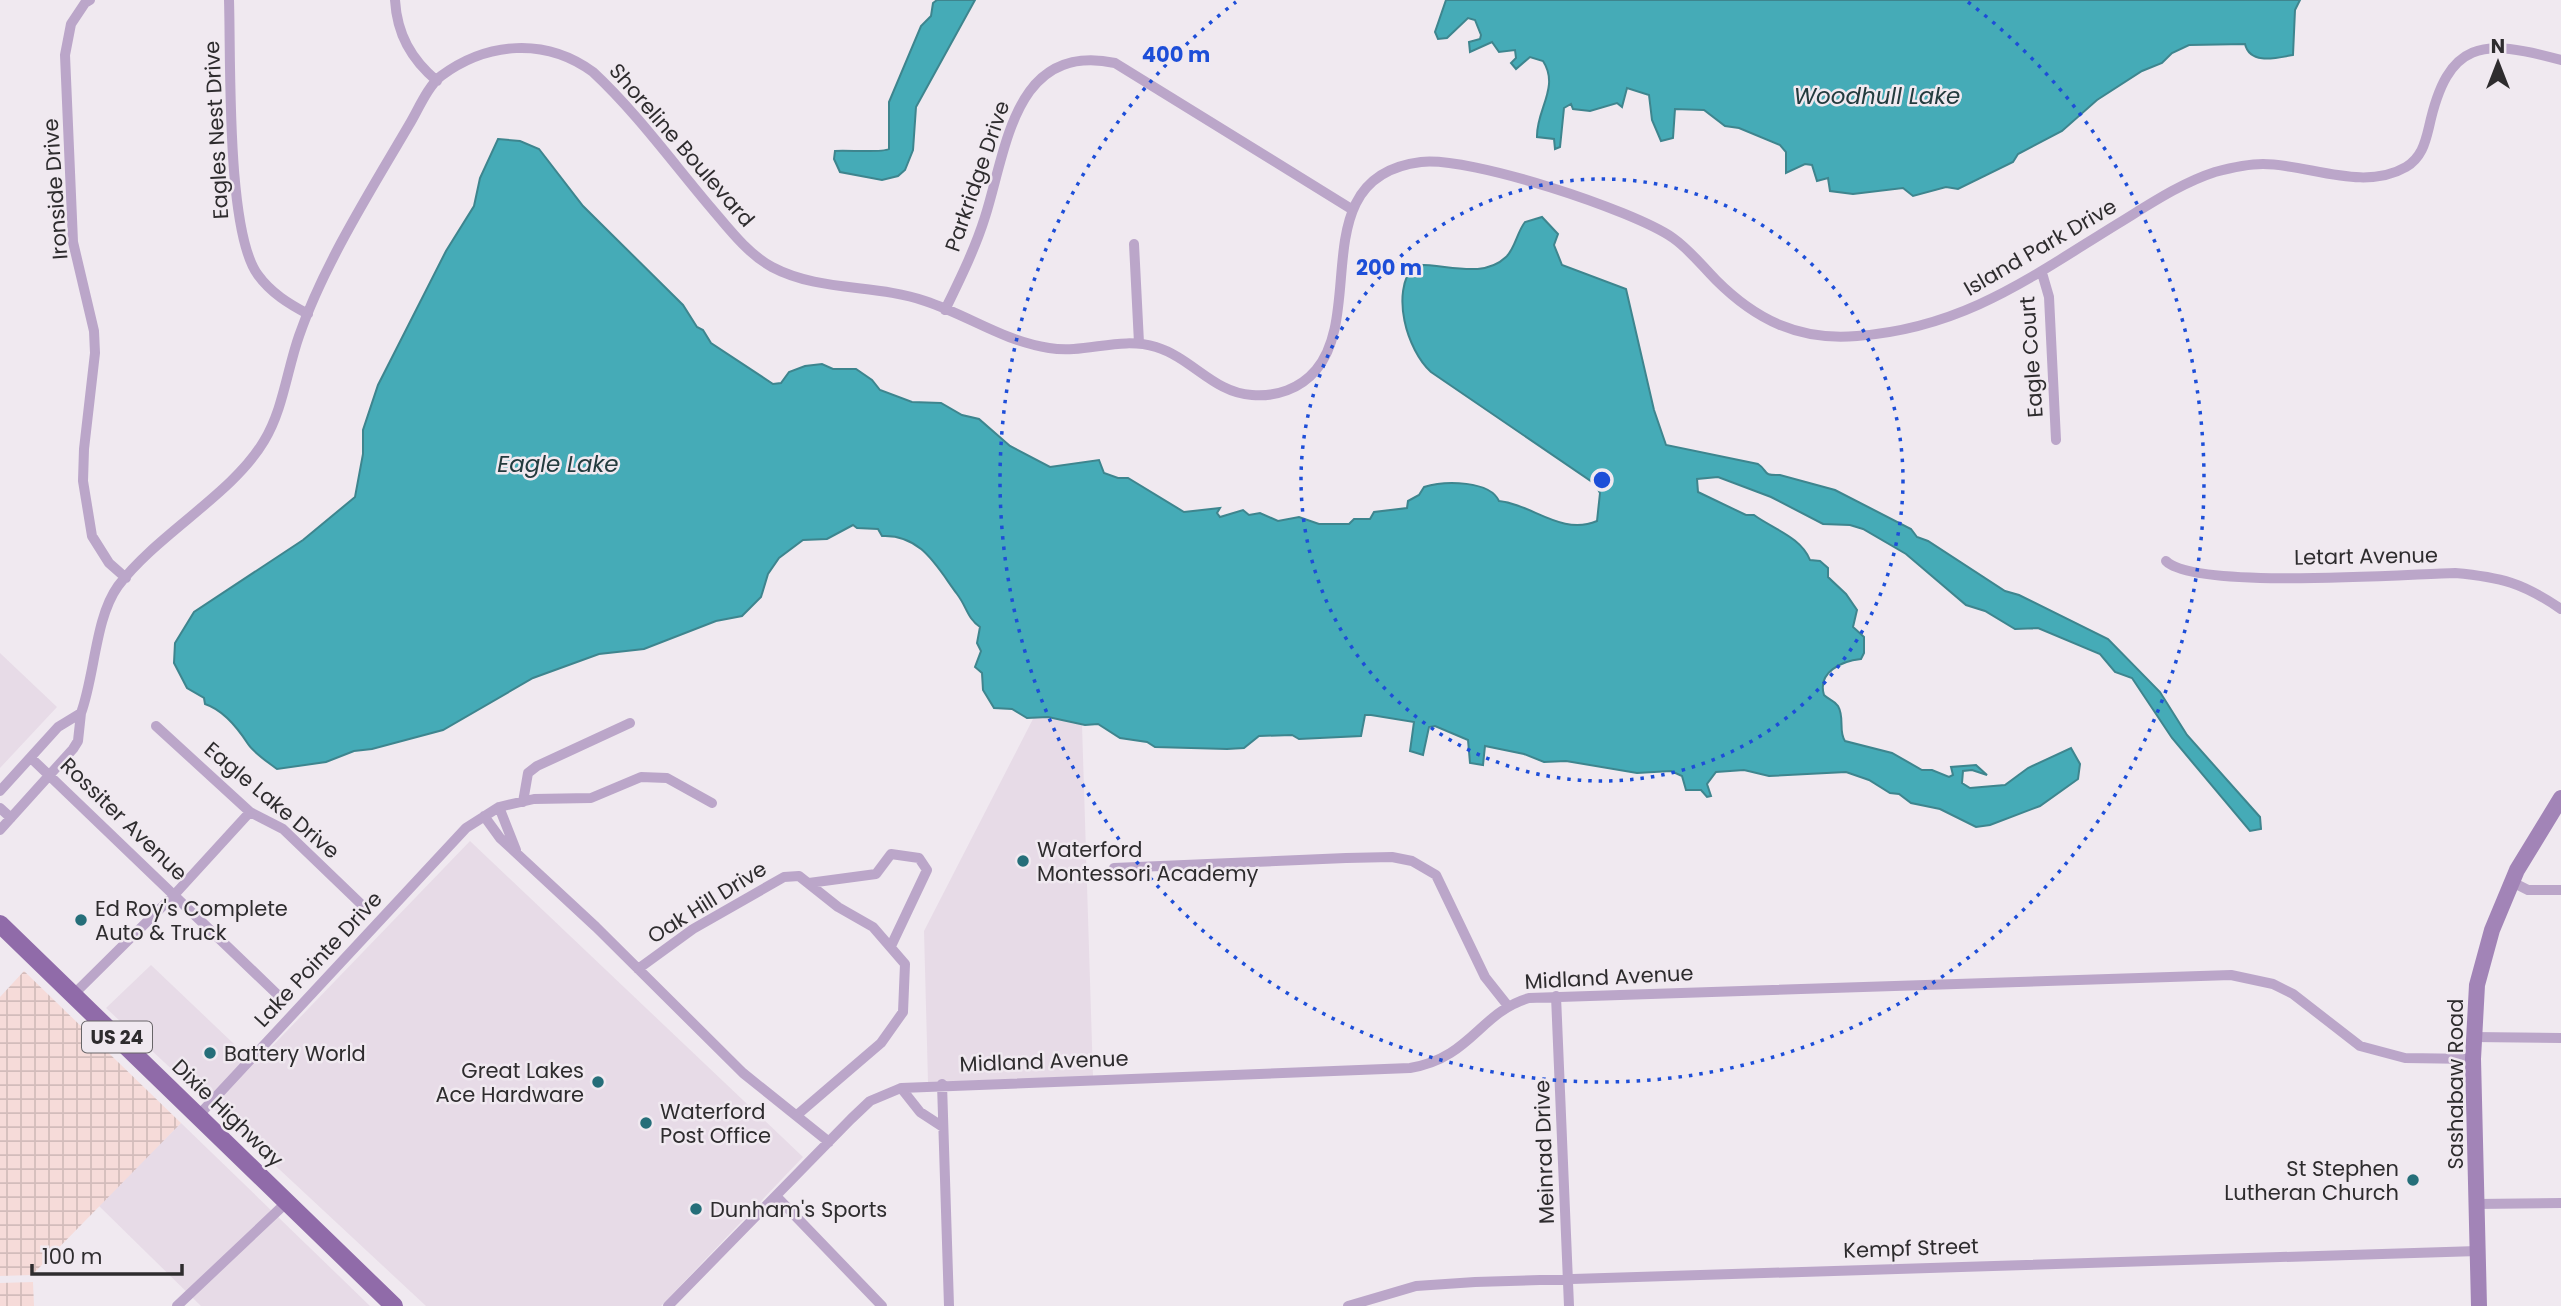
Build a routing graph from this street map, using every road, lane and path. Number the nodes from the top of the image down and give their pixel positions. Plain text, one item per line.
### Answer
1 (90, 0) edge
2 (229, 0) edge
3 (395, 0) edge
4 (2561, 60) edge
5 (437, 81) junction
6 (1353, 210) junction
7 (1134, 243) dead end
8 (2042, 273) junction
9 (945, 310) junction
10 (308, 314) junction
11 (1139, 343) junction
12 (2056, 440) dead end
13 (2166, 561) dead end
14 (126, 578) junction
15 (2561, 609) edge
16 (81, 713) junction
17 (630, 723) dead end
18 (156, 726) dead end
19 (31, 758) junction
20 (51, 776) junction
21 (0, 791) edge
22 (2561, 798) edge
23 (523, 802) junction
24 (712, 803) dead end
25 (499, 807) junction
26 (0, 808) edge
27 (250, 812) junction
28 (484, 816) junction
29 (11, 818) junction
30 (0, 830) edge
31 (516, 850) junction
32 (1114, 868) dead end
33 (2512, 882) junction
34 (809, 883) junction
35 (2561, 890) edge
36 (175, 894) junction
37 (361, 904) dead end
38 (0, 924) edge
39 (891, 946) junction
40 (638, 969) junction
41 (73, 995) junction
42 (1556, 996) junction
43 (281, 997) dead end
44 (1508, 1006) junction
45 (2473, 1037) junction
46 (2561, 1038) edge
47 (2473, 1059) junction
48 (942, 1084) junction
49 (901, 1088) junction
50 (797, 1115) junction
51 (198, 1116) junction
52 (943, 1127) junction
53 (829, 1142) junction
54 (776, 1196) junction
55 (287, 1202) junction
56 (2561, 1203) edge
57 (2476, 1204) junction
58 (2478, 1251) junction
59 (1568, 1280) junction
60 (177, 1306) edge
61 (394, 1306) edge
62 (668, 1306) edge
63 (882, 1306) edge
64 (949, 1306) edge
65 (1348, 1306) edge
66 (1569, 1306) edge
67 (2479, 1306) edge

1 - 14 street, Ironside Drive
2 - 10 street, Eagles Nest Drive
3 - 5 street
4 - 8 street, Island Park Drive
5 - 9 street, Shoreline Boulevard
5 - 10 street, Shoreline Boulevard
6 - 8 street, Island Park Drive
6 - 9 street, Parkridge Drive
6 - 11 street, Shoreline Boulevard
7 - 11 street
8 - 12 street, Eagle Court
9 - 11 street, Shoreline Boulevard
10 - 14 street, Shoreline Boulevard
13 - 15 street, Letart Avenue
14 - 16 street, Shoreline Boulevard
16 - 19 street
16 - 20 street, Shoreline Boulevard
17 - 23 street
18 - 27 street, Eagle Lake Drive
19 - 20 street, Rossiter Avenue
19 - 21 street
20 - 29 street, Shoreline Boulevard
20 - 36 street, Rossiter Avenue
22 - 33 street, Sashabaw Road
23 - 24 street, Lake Pointe Drive
23 - 25 street, Lake Pointe Drive
25 - 28 street, Lake Pointe Drive
25 - 31 street
26 - 29 street
27 - 36 street
27 - 37 street, Eagle Lake Drive
28 - 31 street
28 - 51 street, Lake Pointe Drive
29 - 30 street, Shoreline Boulevard
31 - 40 street
32 - 44 street
33 - 35 street
33 - 45 street, Sashabaw Road
34 - 39 street
34 - 39 street, Oak Hill Drive
34 - 40 street, Oak Hill Drive
36 - 41 street
36 - 43 street, Rossiter Avenue
38 - 41 main road, Dixie Highway / US 24
39 - 50 street
40 - 50 street
41 - 51 main road, Dixie Highway / US 24
42 - 44 street, Midland Avenue
42 - 47 street, Midland Avenue
42 - 59 street, Meinrad Drive
44 - 48 street, Midland Avenue
45 - 46 street
45 - 47 street, Sashabaw Road
47 - 57 street, Sashabaw Road
48 - 49 street, Midland Avenue
48 - 52 street
49 - 52 street
49 - 53 street, Midland Avenue
50 - 53 street
51 - 55 main road, Dixie Highway / US 24
52 - 64 street
53 - 54 street, Midland Avenue
54 - 62 street, Midland Avenue
54 - 63 street
55 - 60 street
55 - 61 main road, Dixie Highway / US 24
56 - 57 street
57 - 58 street, Sashabaw Road
58 - 59 street, Kempf Street
58 - 67 street, Sashabaw Road
59 - 65 street, Kempf Street
59 - 66 street, Meinrad Drive

